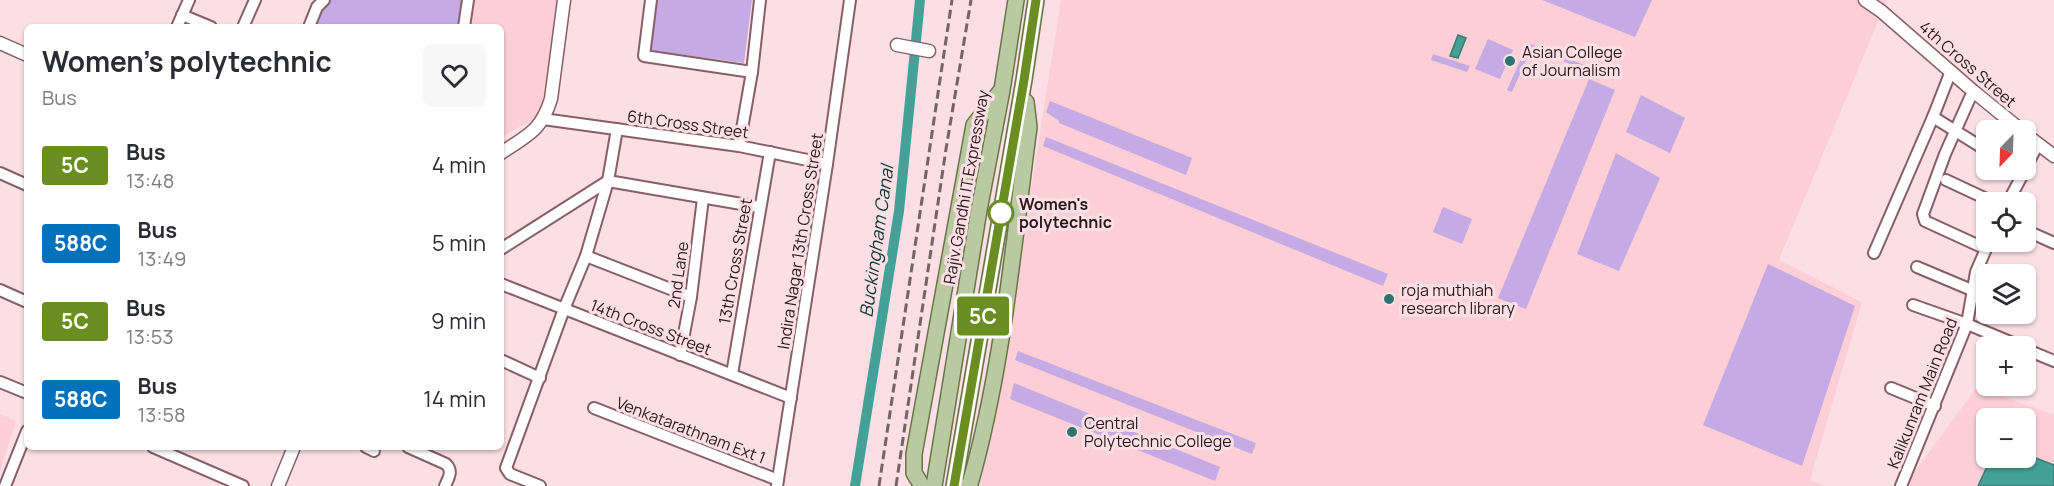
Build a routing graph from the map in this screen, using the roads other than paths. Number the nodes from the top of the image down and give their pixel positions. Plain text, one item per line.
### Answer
1 (189, 0) edge
2 (255, 0) edge
3 (324, 0) edge
4 (468, 0) edge
5 (564, 0) edge
6 (651, 0) edge
7 (760, 0) edge
8 (850, 0) edge
9 (1016, 0) edge
10 (1036, 0) edge
11 (1865, 0) edge
12 (182, 15) junction
13 (178, 24) edge
14 (204, 24) edge
15 (244, 24) edge
16 (310, 24) edge
17 (464, 24) edge
18 (0, 43) edge
19 (897, 45) dead end
20 (929, 51) dead end
21 (24, 54) edge
22 (1951, 71) junction
23 (752, 72) junction
24 (1024, 80) junction
25 (1002, 90) junction
26 (1973, 91) junction
27 (1933, 117) junction
28 (543, 119) junction
29 (2009, 120) edge
30 (617, 129) junction
31 (1955, 130) junction
32 (1976, 144) edge
33 (2038, 144) joint
34 (739, 146) junction
35 (2036, 147) edge
36 (504, 151) edge
37 (770, 152) junction
38 (2054, 156) edge
39 (827, 164) junction
40 (0, 173) edge
41 (1946, 180) dead end
42 (609, 181) junction
43 (24, 184) edge
44 (1976, 194) edge
45 (704, 198) junction
46 (759, 207) junction
47 (2036, 235) edge
48 (1976, 240) edge
49 (2054, 243) edge
50 (504, 247) edge
51 (1985, 252) edge
52 (1874, 253) dead end
53 (586, 256) junction
54 (1917, 267) dead end
55 (504, 286) edge
56 (0, 290) edge
57 (1974, 291) junction
58 (691, 297) junction
59 (24, 301) edge
60 (1913, 305) dead end
61 (564, 309) junction
62 (1967, 324) junction
63 (1996, 336) edge
64 (2036, 354) edge
65 (680, 355) junction
66 (504, 361) edge
67 (2054, 362) edge
68 (732, 374) junction
69 (540, 378) junction
70 (0, 382) edge
71 (1891, 388) dead end
72 (24, 392) edge
73 (791, 398) junction
74 (1935, 406) junction
75 (594, 408) dead end
76 (24, 438) edge
77 (160, 450) edge
78 (293, 450) edge
79 (415, 450) edge
80 (778, 483) edge
81 (5, 486) edge
82 (243, 486) edge
83 (278, 486) edge
84 (445, 486) edge
85 (540, 486) edge
86 (922, 486) edge
87 (934, 486) edge
88 (954, 486) edge
89 (967, 486) edge
90 (1901, 486) edge

1 - 12 street
2 - 15 street
3 - 16 street
4 - 17 street
5 - 28 street
6 - 23 street
7 - 23 street
8 - 39 street, Indira Nagar 13th Cross Street
9 - 25 main road, Rajiv Gandhi IT Expressway
10 - 24 main road
11 - 22 street, 4th Cross Street
12 - 13 street
12 - 14 street
18 - 21 street
19 - 20 street
22 - 26 street, 4th Cross Street
22 - 27 street
23 - 34 street
24 - 88 main road
24 - 89 main road
25 - 86 main road
25 - 87 main road, Rajiv Gandhi IT Expressway
26 - 29 street, 4th Cross Street
26 - 31 street
27 - 31 street
27 - 52 street
28 - 30 street, 6th Cross Street
28 - 36 street
30 - 34 street, 6th Cross Street
30 - 42 street
31 - 32 street
31 - 48 street
33 - 35 street
33 - 38 street
34 - 37 street, 6th Cross Street
37 - 39 street, 6th Cross Street
37 - 46 street, 13th Cross Street
39 - 73 street, Indira Nagar 13th Cross Street
40 - 43 street
41 - 44 street
42 - 45 street
42 - 50 street
42 - 53 street
45 - 46 street
45 - 58 street, 2nd Lane
46 - 68 street, 13th Cross Street
47 - 49 street
51 - 57 street, Kalikunram Main Road
53 - 58 street
53 - 61 street
54 - 57 street
55 - 61 street, 14th Cross Street
56 - 59 street
57 - 62 street, Kalikunram Main Road
58 - 65 street, 2nd Lane
60 - 62 street
61 - 65 street, 14th Cross Street
61 - 69 street
62 - 63 street
62 - 74 street, Kalikunram Main Road
64 - 67 street
65 - 68 street, 14th Cross Street
66 - 69 street
68 - 73 street, 14th Cross Street
69 - 85 street
70 - 72 street
71 - 74 street
73 - 80 street, Indira Nagar 13th Cross Street
74 - 90 street, Kalikunram Main Road
75 - 80 street, Venkatarathnam Ext 1
76 - 81 street
77 - 82 street
78 - 83 street
79 - 84 street

